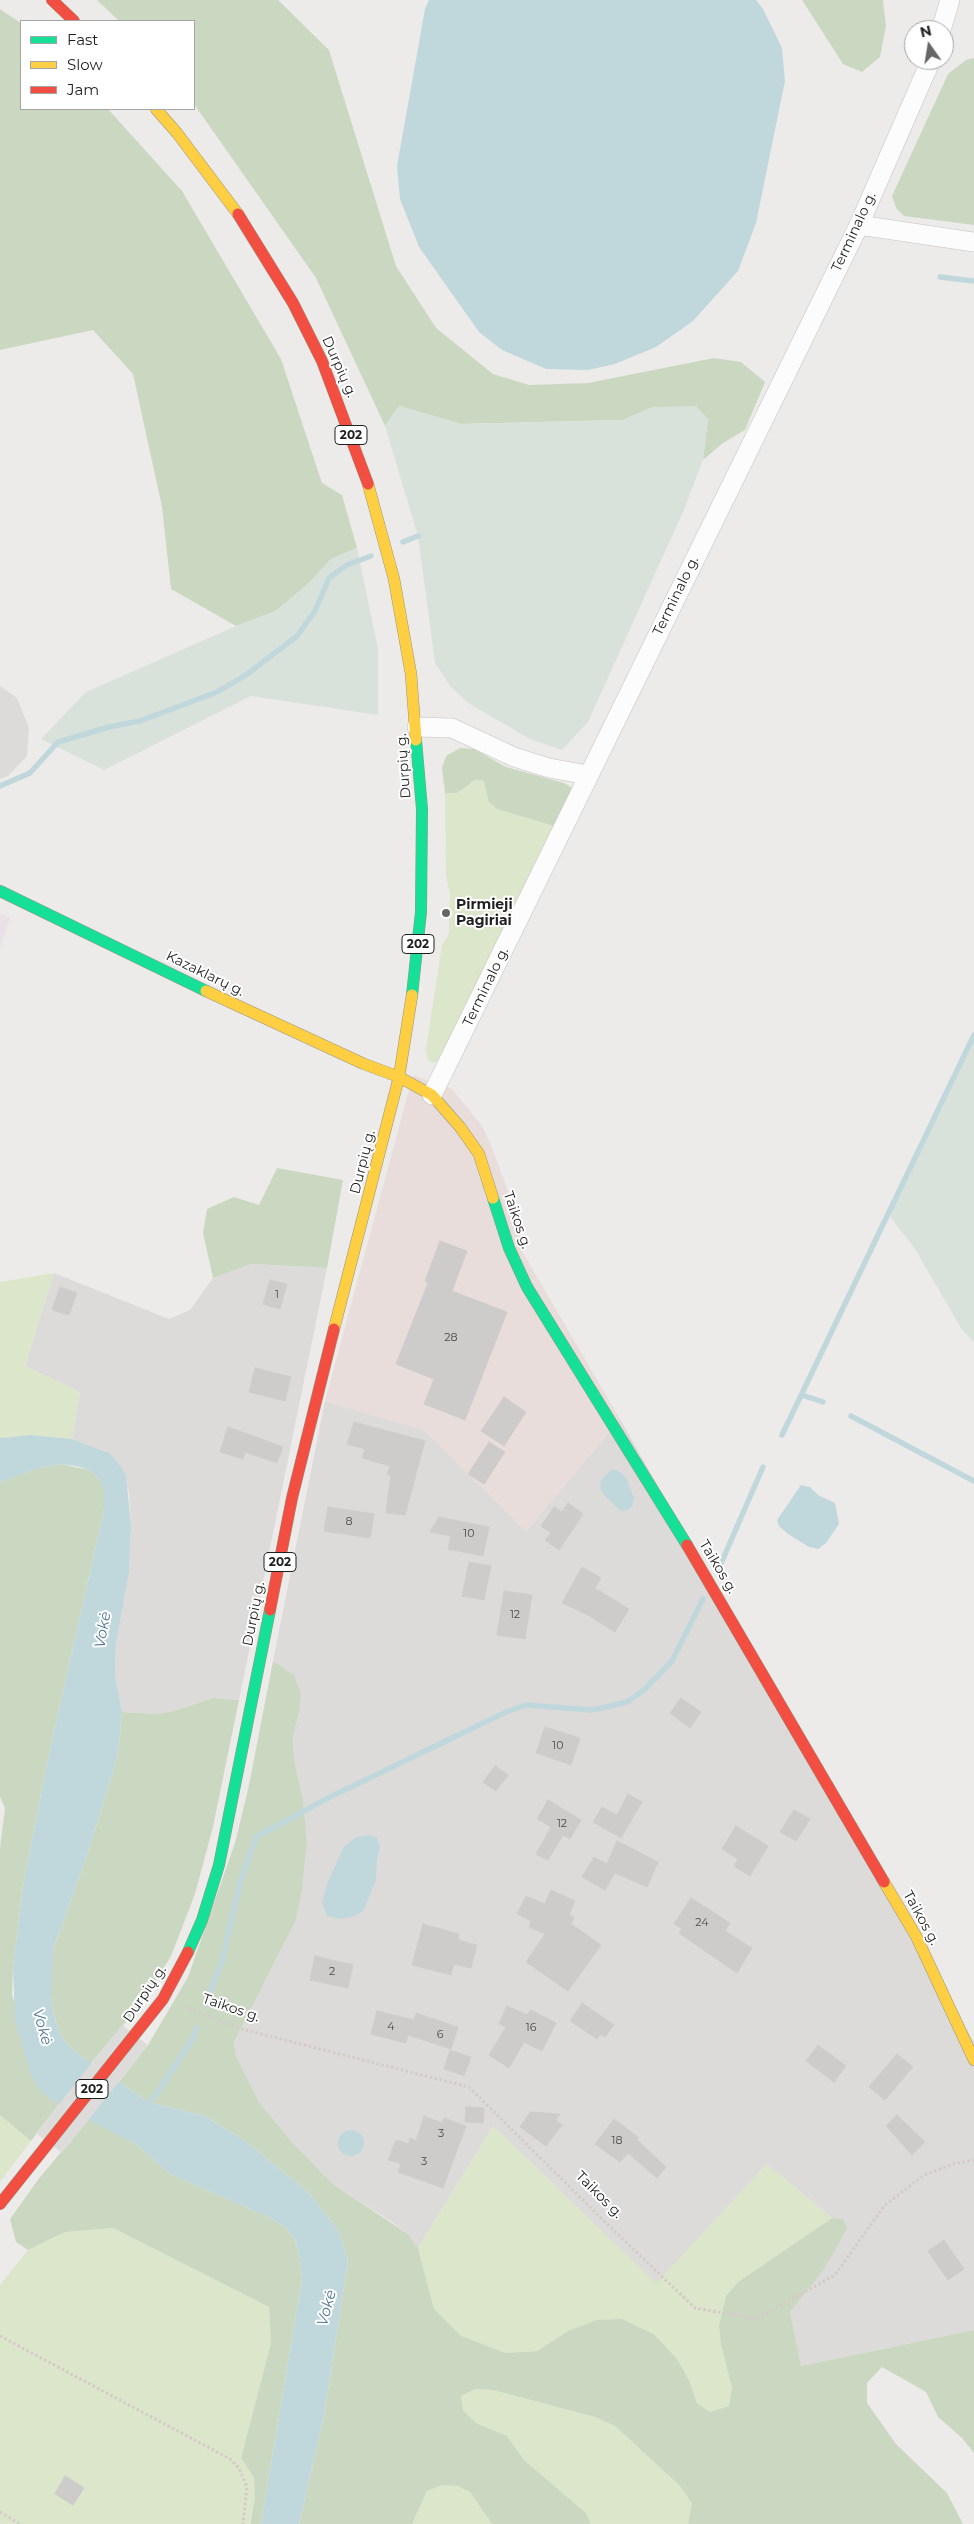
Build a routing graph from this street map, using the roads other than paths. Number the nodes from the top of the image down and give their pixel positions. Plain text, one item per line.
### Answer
1 (52, 0) edge
2 (950, 0) edge
3 (73, 20) edge
4 (943, 20) edge
5 (926, 70) edge
6 (157, 110) edge
7 (859, 225) junction
8 (974, 242) edge
9 (417, 728) junction
10 (588, 775) junction
11 (0, 892) edge
12 (399, 1077) junction
13 (432, 1095) junction
14 (974, 2060) edge
15 (0, 2204) edge

1 - 3 main road
2 - 4 street
5 - 7 street, Terminalo g.
6 - 9 main road, Durpių g. / 202
7 - 8 street
7 - 10 street, Terminalo g.
9 - 10 street
9 - 12 main road, Durpių g. / 202
10 - 13 street, Terminalo g.
11 - 12 main road, Kazaklarų g.
12 - 13 main road
12 - 15 main road, Durpių g. / 202
13 - 14 main road, Taikos g.

